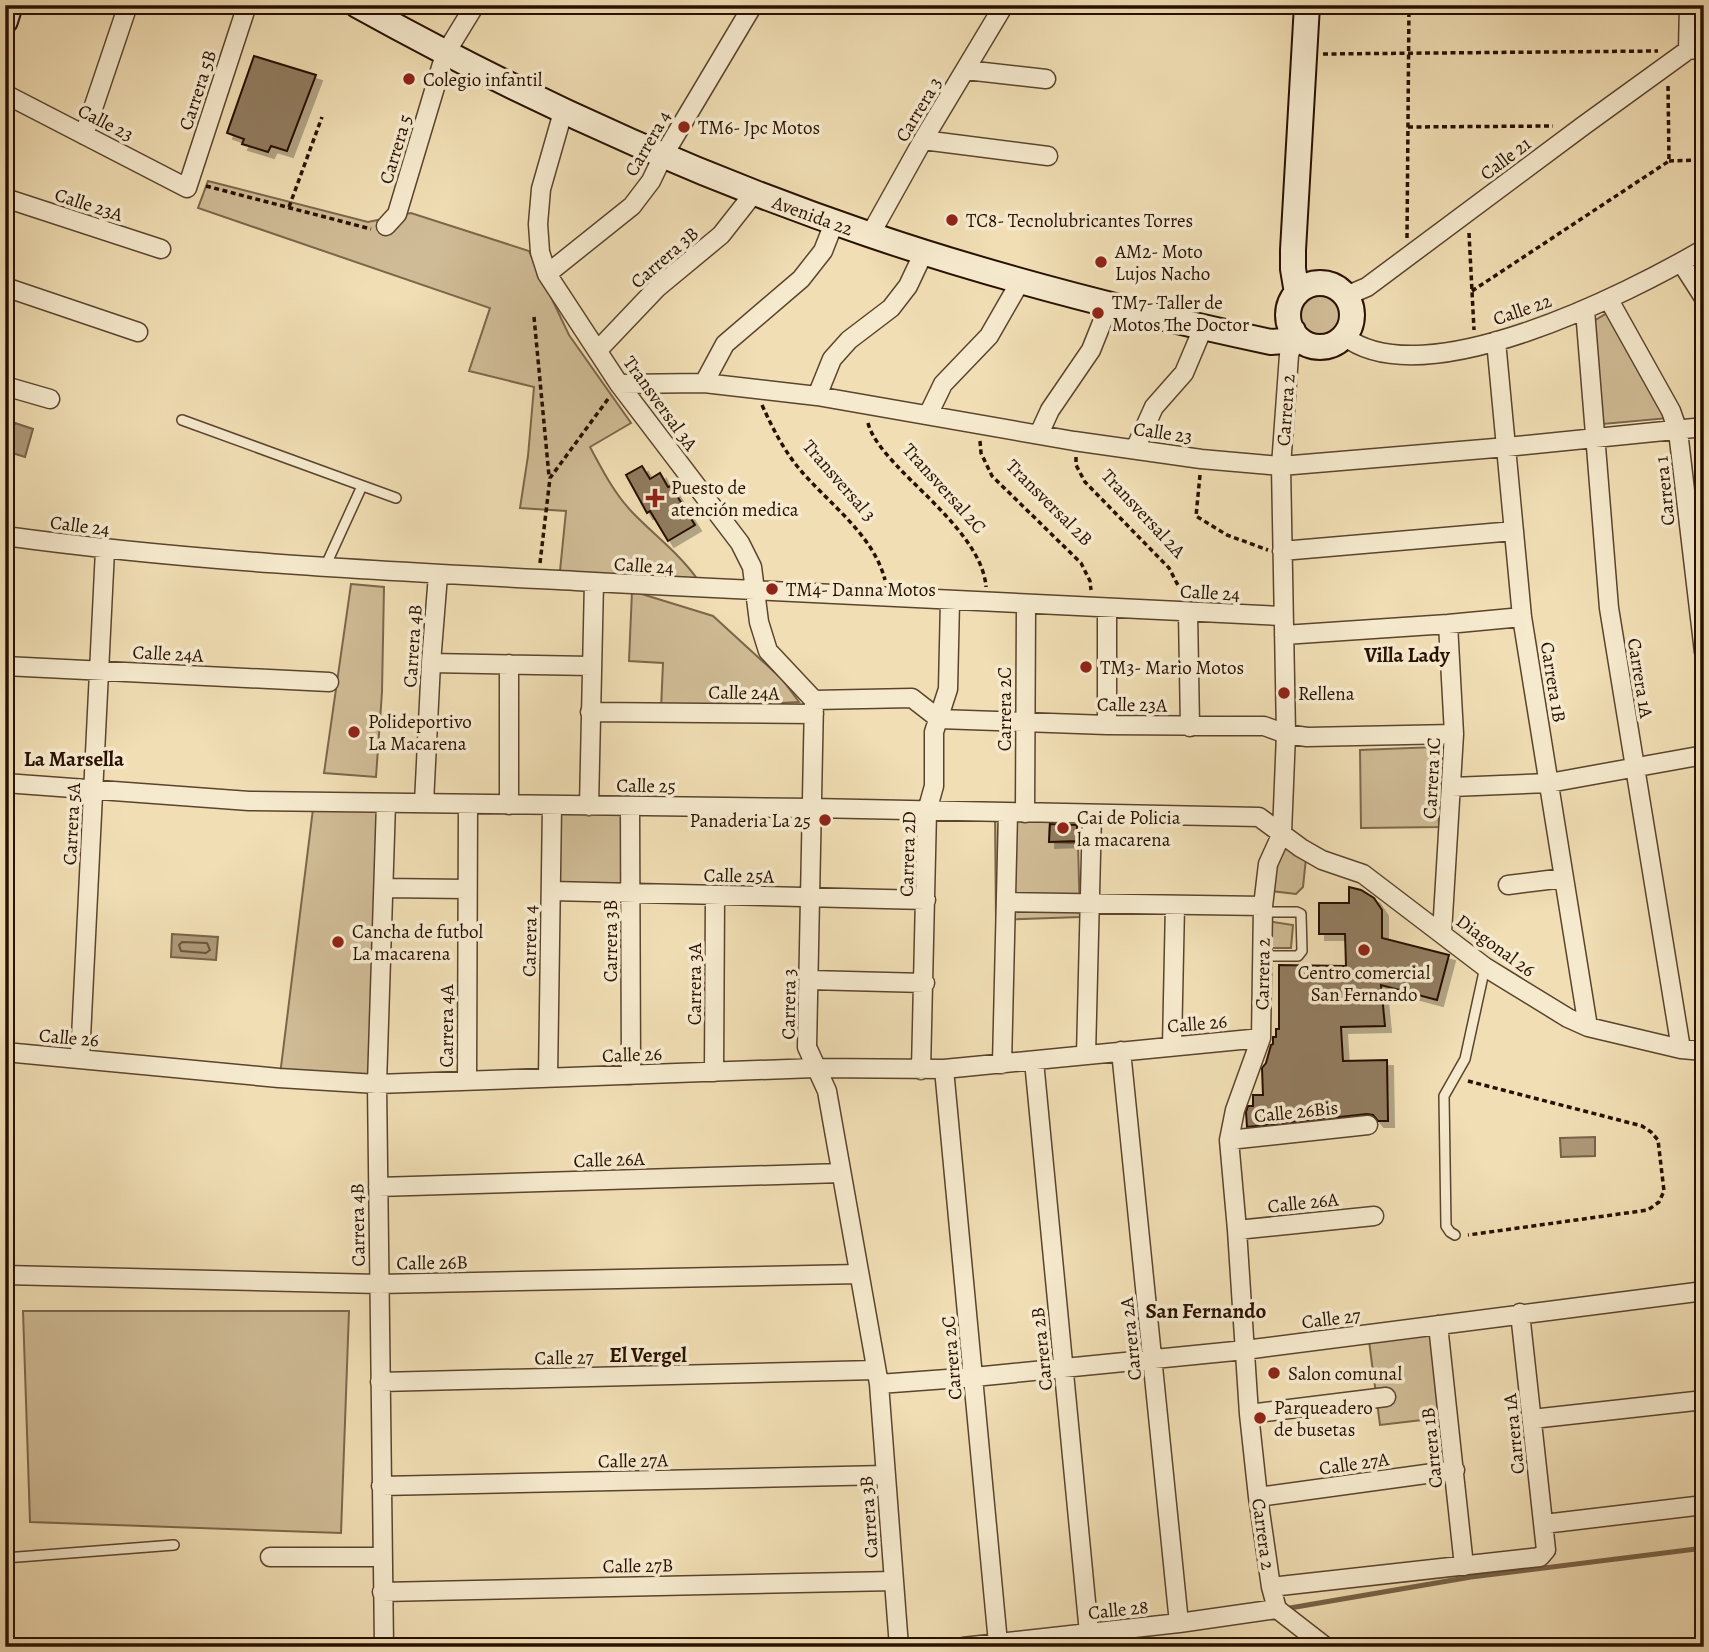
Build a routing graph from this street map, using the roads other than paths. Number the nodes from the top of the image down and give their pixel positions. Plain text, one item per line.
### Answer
1 (10, 5) edge
2 (128, 5) edge
3 (247, 5) edge
4 (357, 5) edge
5 (475, 5) edge
6 (753, 5) edge
7 (1004, 5) edge
8 (1307, 5) edge
9 (1689, 5) edge
10 (5, 21) edge
11 (1696, 49) edge
12 (446, 54) junction
13 (966, 70) junction
14 (1046, 79) dead end
15 (5, 94) edge
16 (564, 112) junction
17 (84, 135) junction
18 (923, 140) junction
19 (663, 156) junction
20 (1048, 156) dead end
21 (187, 188) joint
22 (754, 193) junction
23 (5, 198) edge
24 (834, 223) junction
25 (386, 226) road end
26 (870, 235) junction
27 (160, 249) dead end
28 (1704, 249) edge
29 (924, 253) junction
30 (1681, 262) junction
31 (547, 274) junction
32 (1020, 282) junction
33 (5, 287) edge
34 (1297, 293) junction
35 (1346, 296) junction
36 (1704, 298) edge
37 (1609, 299) junction
38 (1109, 306) junction
39 (1585, 310) junction
40 (1203, 328) junction
41 (138, 332) dead end
42 (1294, 334) junction
43 (1344, 336) junction
44 (1496, 341) junction
45 (598, 351) junction
46 (704, 383) junction
47 (619, 384) junction
48 (5, 386) edge
49 (817, 397) junction
50 (50, 399) dead end
51 (928, 415) junction
52 (182, 420) dead end
53 (1704, 427) edge
54 (1678, 431) junction
55 (1039, 434) junction
56 (1596, 438) junction
57 (1507, 447) junction
58 (1135, 449) junction
59 (1280, 466) junction
60 (362, 486) junction
61 (396, 498) dead end
62 (1514, 531) junction
63 (5, 536) edge
64 (105, 550) junction
65 (1282, 551) junction
66 (325, 567) junction
67 (438, 575) junction
68 (594, 582) junction
69 (757, 593) junction
70 (950, 601) junction
71 (1026, 605) junction
72 (1099, 608) junction
73 (1188, 612) junction
74 (1282, 616) junction
75 (1522, 617) junction
76 (1448, 625) junction
77 (1284, 635) junction
78 (1703, 643) edge
79 (431, 663) junction
80 (509, 664) junction
81 (5, 666) edge
82 (591, 666) junction
83 (99, 671) junction
84 (329, 682) dead end
85 (814, 707) junction
86 (590, 712) junction
87 (939, 719) junction
88 (1025, 722) junction
89 (1107, 725) junction
90 (1191, 727) junction
91 (1286, 734) junction
92 (1454, 734) junction
93 (1704, 755) edge
94 (1635, 768) junction
95 (5, 783) edge
96 (1549, 783) junction
97 (1452, 787) junction
98 (94, 790) junction
99 (386, 803) junction
100 (424, 803) junction
101 (468, 804) junction
102 (509, 804) junction
103 (552, 805) junction
104 (589, 806) junction
105 (630, 806) junction
106 (812, 808) junction
107 (927, 811) junction
108 (1016, 813) junction
109 (1092, 814) junction
110 (1282, 833) junction
111 (1564, 878) junction
112 (1508, 885) dead end
113 (384, 888) junction
114 (467, 889) junction
115 (551, 891) junction
116 (631, 894) junction
117 (715, 896) junction
118 (810, 898) junction
119 (926, 900) junction
120 (1007, 902) junction
121 (1090, 903) junction
122 (1175, 905) junction
123 (1263, 909) junction
124 (1442, 933) junction
125 (1262, 956) junction
126 (1485, 967) junction
127 (809, 980) junction
128 (925, 983) junction
129 (1588, 1027) junction
130 (1261, 1038) junction
131 (1172, 1046) junction
132 (1681, 1049) junction
133 (1121, 1051) junction
134 (1704, 1051) edge
135 (5, 1052) edge
136 (1086, 1055) junction
137 (80, 1058) junction
138 (1034, 1060) junction
139 (1002, 1064) junction
140 (815, 1068) junction
141 (944, 1069) junction
142 (921, 1070) junction
143 (714, 1072) junction
144 (631, 1075) junction
145 (548, 1078) junction
146 (467, 1080) junction
147 (377, 1084) junction
148 (1368, 1125) dead end
149 (1229, 1140) junction
150 (841, 1173) junction
151 (378, 1187) junction
152 (1374, 1216) dead end
153 (1237, 1230) junction
154 (1455, 1235) road end
155 (859, 1274) junction
156 (5, 1275) edge
157 (379, 1284) junction
158 (1704, 1291) edge
159 (1520, 1313) junction
160 (1438, 1325) junction
161 (1245, 1350) junction
162 (1153, 1358) junction
163 (1064, 1368) junction
164 (877, 1377) junction
165 (974, 1377) junction
166 (380, 1382) junction
167 (1386, 1397) dead end
168 (1704, 1400) edge
169 (1249, 1414) junction
170 (1532, 1419) junction
171 (1455, 1471) junction
172 (886, 1475) junction
173 (381, 1486) junction
174 (1258, 1497) junction
175 (1704, 1505) edge
176 (1544, 1524) junction
177 (174, 1545) dead end
178 (270, 1557) dead end
179 (382, 1557) junction
180 (5, 1558) edge
181 (1464, 1566) junction
182 (894, 1581) junction
183 (1272, 1587) junction
184 (382, 1592) junction
185 (1277, 1609) junction
186 (1179, 1623) junction
187 (1089, 1633) junction
188 (998, 1643) junction
189 (384, 1647) edge
190 (900, 1647) edge
191 (963, 1647) edge
192 (1326, 1647) edge

1 - 10 street
2 - 17 street
3 - 21 street, Carrera 5B
4 - 12 street, Avenida 22
5 - 12 street, Carrera 5
6 - 19 street, Carrera 4
7 - 13 street, Carrera 3
8 - 34 street
9 - 11 street
11 - 35 street, Calle 21
12 - 16 street, Avenida 22
12 - 25 street, Carrera 5
13 - 14 street
13 - 18 street, Carrera 3
15 - 17 street, Calle 23
16 - 19 street, Avenida 22
16 - 31 street
17 - 21 street, Calle 23
18 - 20 street
18 - 26 street, Carrera 3
19 - 22 street, Avenida 22
19 - 31 street, Carrera 4
22 - 24 street, Avenida 22
22 - 45 street, Carrera 3B
23 - 27 street, Calle 23A
24 - 26 street, Avenida 22
24 - 46 street
26 - 29 street, Avenida 22
28 - 30 street, Calle 22
29 - 32 street, Avenida 22
29 - 49 street
30 - 36 street
30 - 37 street, Calle 22
31 - 45 street, Transversal 3A
32 - 38 street, Avenida 22
32 - 51 street, Transversal 2C
33 - 41 street
34 - 35 street
34 - 42 street
35 - 43 street
37 - 39 street, Calle 22
37 - 54 street, Carrera 1
38 - 40 street, Avenida 22
38 - 55 street, Transversal 2B
39 - 44 street, Calle 22
39 - 56 street, Carrera 1A
40 - 42 street, Avenida 22
40 - 58 street, Transversal 2A
42 - 43 street
42 - 59 street, Carrera 2
43 - 44 street, Calle 22
44 - 57 street, Carrera 1B
45 - 47 street, Transversal 3A
46 - 47 street, Calle 23
46 - 49 street, Calle 23
47 - 69 street, Transversal 3A
48 - 50 street
49 - 51 street, Calle 23
51 - 55 street, Calle 23
52 - 60 lane
53 - 54 street, Calle 23
54 - 56 street, Calle 23
54 - 78 street, Carrera 1
55 - 58 street, Calle 23
56 - 57 street, Calle 23
56 - 94 street, Carrera 1A
57 - 59 street, Calle 23
57 - 62 street, Carrera 1B
58 - 59 street, Calle 23
59 - 65 street, Carrera 2
60 - 61 lane
60 - 66 lane
62 - 65 street
62 - 75 street, Carrera 1B
63 - 64 street, Calle 24
64 - 66 street, Calle 24
64 - 83 street, Carrera 5A
65 - 74 street, Carrera 2
66 - 67 street, Calle 24
67 - 68 street, Calle 24
67 - 79 street, Carrera 4B
68 - 69 street, Calle 24
68 - 82 street
69 - 70 street, Calle 24
69 - 85 street
70 - 71 street, Calle 24
70 - 87 street, Carrera 2D
71 - 72 street, Calle 24
71 - 88 street, Carrera 2C
72 - 73 street, Calle 24
72 - 89 street
73 - 74 street, Calle 24
73 - 90 street
74 - 77 street, Carrera 2
75 - 76 street
75 - 96 street, Carrera 1B
76 - 77 street
76 - 92 street, Carrera 1C
77 - 91 street, Carrera 2
79 - 80 street
79 - 100 street, Carrera 4B
80 - 82 street
80 - 102 street
81 - 83 street, Calle 24A
82 - 86 street
83 - 84 street, Calle 24A
83 - 98 street, Carrera 5A
85 - 86 street, Calle 24A
85 - 87 street
85 - 106 street, Carrera 3
86 - 104 street
87 - 88 street, Calle 23A
87 - 107 street, Carrera 2D
88 - 89 street, Calle 23A
88 - 108 street, Carrera 2C
89 - 90 street, Calle 23A
90 - 91 street, Calle 23A
91 - 92 street, Calle 23A
91 - 110 street, Carrera 2
92 - 97 street, Carrera 1C
93 - 94 street
94 - 96 street
94 - 132 street, Carrera 1A
95 - 98 street, Calle 25
96 - 97 street
96 - 111 street, Carrera 1B
97 - 124 street, Carrera 1C
98 - 99 street, Calle 25
98 - 137 street, Carrera 5A
99 - 100 street, Calle 25
99 - 113 street, Carrera 4B
100 - 101 street, Calle 25
101 - 102 street, Calle 25
101 - 114 street, Carrera 4A
102 - 103 street, Calle 25
103 - 104 street, Calle 25
103 - 115 street, Carrera 4
104 - 105 street, Calle 25
105 - 106 street, Calle 25
105 - 116 street, Carrera 3B
106 - 107 street, Calle 25
106 - 118 street, Carrera 3
107 - 108 street, Calle 25
107 - 119 street, Carrera 2D
108 - 109 street, Calle 25
108 - 120 street, Carrera 2C
109 - 110 street, Calle 25
109 - 121 street
110 - 123 street, Carrera 2
110 - 124 street, Diagonal 26
111 - 112 street
111 - 129 street, Carrera 1B
113 - 114 street
113 - 147 street, Carrera 4B
114 - 146 street, Carrera 4A
115 - 116 street, Calle 25A
115 - 145 street, Carrera 4
116 - 117 street, Calle 25A
116 - 144 street, Carrera 3B
117 - 118 street, Calle 25A
117 - 143 street, Carrera 3A
118 - 119 street, Calle 25A
118 - 127 street, Carrera 3
119 - 128 street, Carrera 2D
120 - 121 street
120 - 139 street, Carrera 2C
121 - 122 street
121 - 136 street
122 - 123 street
122 - 131 street
123 - 125 street, Carrera 2
123 - 125 lane
124 - 126 street, Diagonal 26
125 - 130 street, Carrera 2
126 - 129 street, Diagonal 26
126 - 154 lane
127 - 128 street
127 - 140 street, Carrera 3
128 - 142 street, Carrera 2D
129 - 132 street, Diagonal 26
130 - 131 street, Calle 26
130 - 149 street, Carrera 2
131 - 133 street, Calle 26
132 - 134 street, Diagonal 26
133 - 136 street, Calle 26
133 - 162 street, Carrera 2A
135 - 137 street, Calle 26
136 - 138 street, Calle 26
137 - 147 street, Calle 26
138 - 139 street, Calle 26
138 - 163 street, Carrera 2B
139 - 141 street, Calle 26
140 - 142 street, Calle 26
140 - 143 street, Calle 26
140 - 150 street, Carrera 3
141 - 142 street, Calle 26
141 - 165 street, Carrera 2C
143 - 144 street, Calle 26
144 - 145 street, Calle 26
145 - 146 street, Calle 26
146 - 147 street, Calle 26
147 - 151 street, Carrera 4B
148 - 149 street, Calle 26Bis
149 - 153 street, Carrera 2
150 - 151 street, Calle 26A
150 - 155 street, Carrera 3
151 - 157 street, Carrera 4B
152 - 153 street, Calle 26A
153 - 161 street, Carrera 2
155 - 157 street, Calle 26B
155 - 164 street, Carrera 3
156 - 157 street, Calle 26B
157 - 166 street, Carrera 4B
158 - 159 street, Calle 27
159 - 160 street, Calle 27
159 - 170 street, Carrera 1A
160 - 161 street, Calle 27
160 - 171 street, Carrera 1B
161 - 162 street, Calle 27
161 - 169 street, Carrera 2
162 - 163 street, Calle 27
162 - 186 street, Carrera 2A
163 - 165 street, Calle 27
163 - 187 street, Carrera 2B
164 - 165 street, Calle 27
164 - 166 street, Calle 27
164 - 172 street, Carrera 3B
165 - 188 street, Carrera 2C
166 - 173 street, Carrera 4B
167 - 169 street
168 - 170 street
169 - 174 street, Carrera 2
170 - 176 street, Carrera 1A
171 - 174 street, Calle 27A
171 - 181 street, Carrera 1B
172 - 173 street, Calle 27A
172 - 182 street, Carrera 3B
173 - 179 street, Carrera 4B
174 - 183 street, Carrera 2
175 - 176 street
176 - 181 street, Carrera 1A
177 - 180 lane
178 - 179 street
179 - 184 street, Carrera 4B
181 - 183 street
182 - 184 street, Calle 27B
182 - 190 street, Carrera 3B
183 - 185 street, Carrera 2
184 - 189 street, Carrera 4B
185 - 186 street, Calle 28
185 - 192 street
186 - 187 street, Calle 28
187 - 188 street, Calle 28
188 - 191 street, Calle 28

